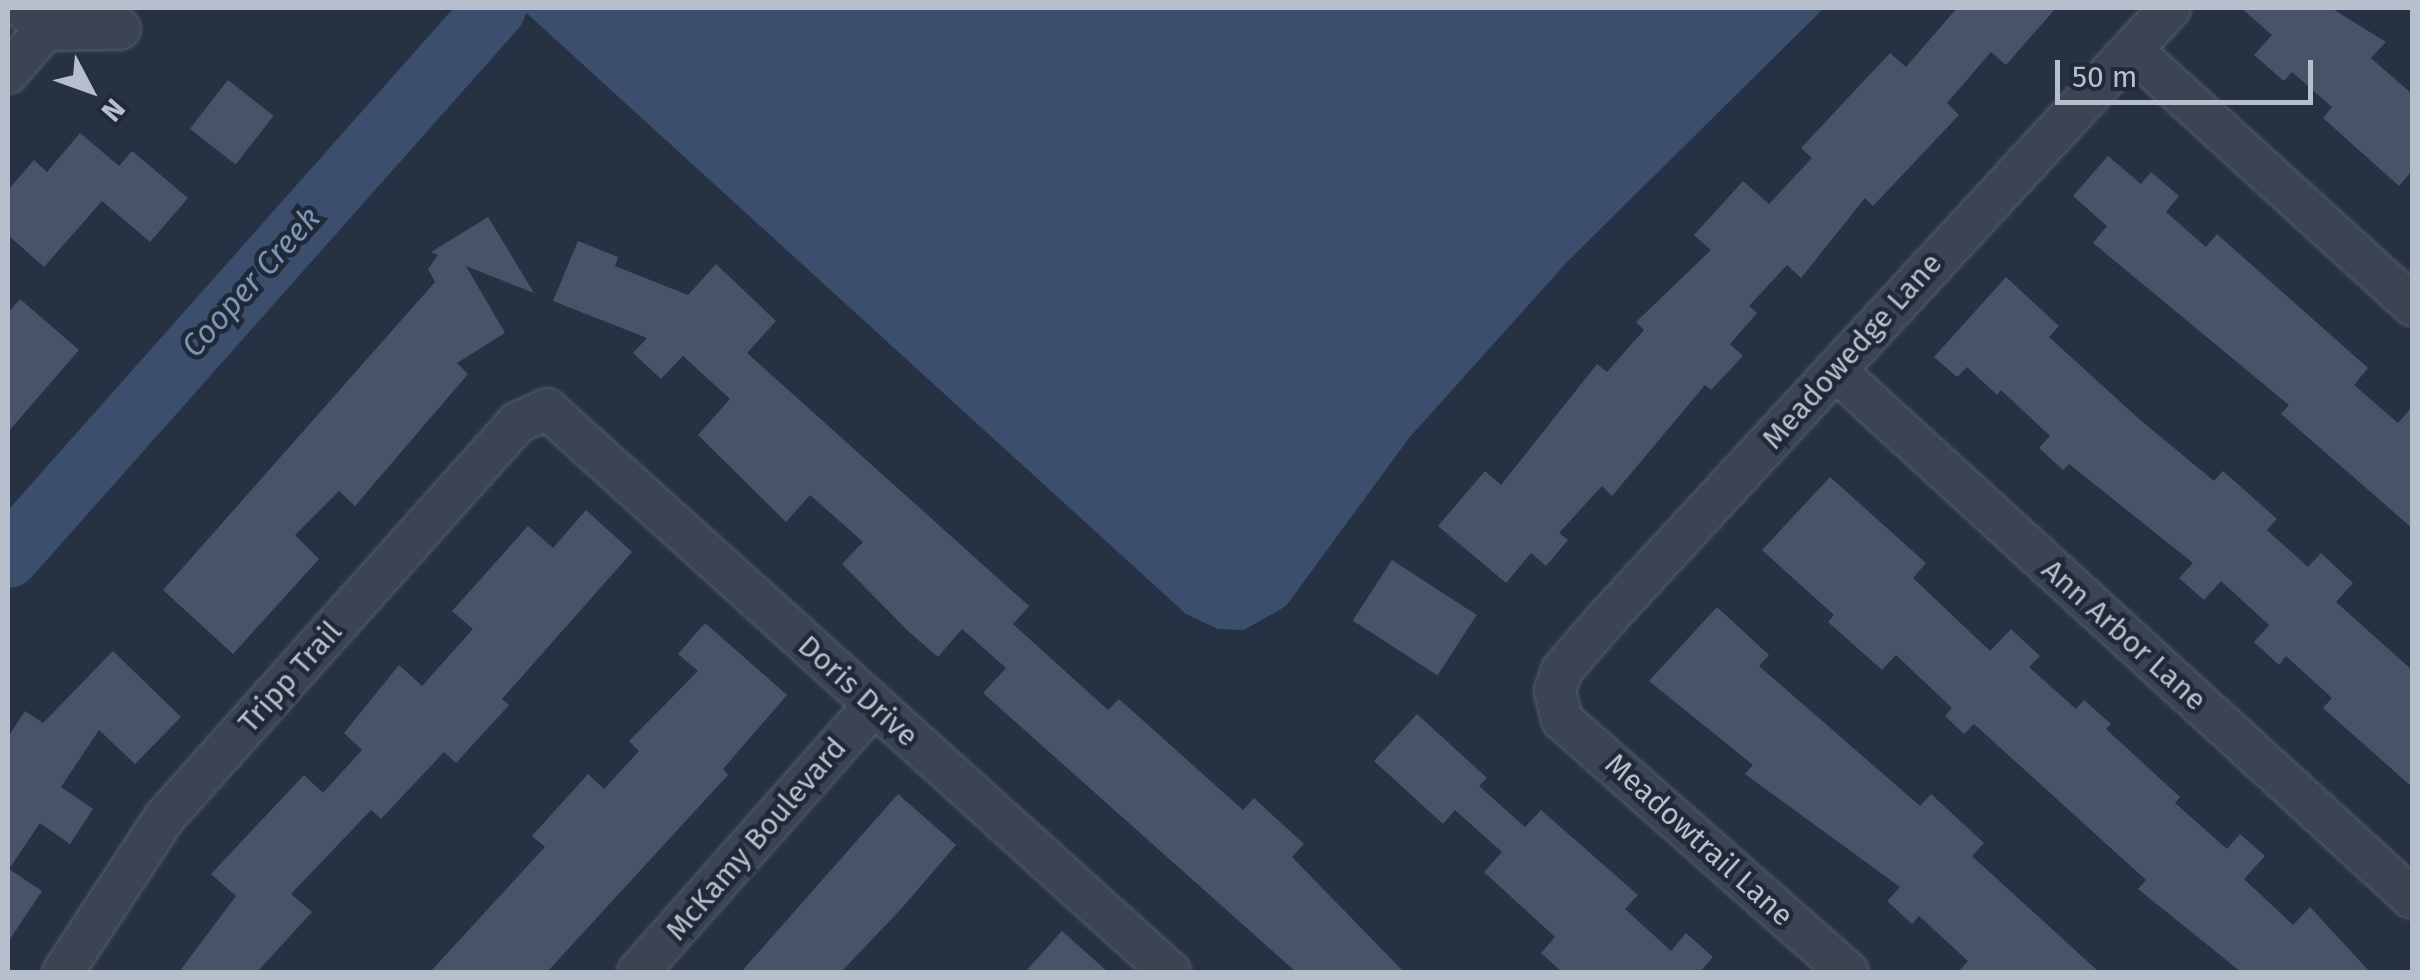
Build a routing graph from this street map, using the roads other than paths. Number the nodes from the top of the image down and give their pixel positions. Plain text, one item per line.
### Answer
1 (2170, 8) edge
2 (34, 19) edge
3 (120, 29) dead end
4 (2132, 50) junction
5 (8, 73) edge
6 (2412, 305) edge
7 (1837, 372) junction
8 (547, 408) joint
9 (874, 705) junction
10 (1554, 705) joint
11 (2412, 898) edge
12 (63, 972) edge
13 (638, 972) edge
14 (1170, 972) edge
15 (1848, 972) edge

1 - 4 street, Meadowedge Lane
2 - 3 street
2 - 5 street
4 - 6 street
4 - 7 street, Meadowedge Lane
7 - 10 street, Meadowedge Lane
7 - 11 street, Ann Arbor Lane
8 - 9 street, Doris Drive
8 - 12 street, Tripp Trail
9 - 13 street, McKamy Boulevard
9 - 14 street, Doris Drive
10 - 15 street, Meadowtrail Lane

